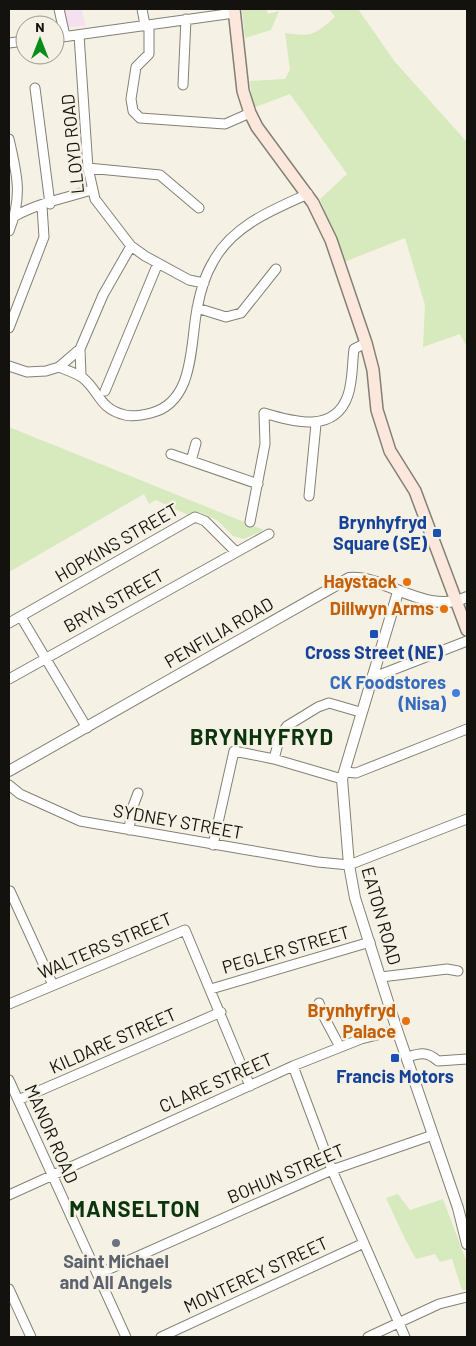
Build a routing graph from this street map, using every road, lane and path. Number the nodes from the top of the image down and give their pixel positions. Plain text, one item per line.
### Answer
1 (59, 9) edge
2 (142, 9) edge
3 (234, 11) edge
4 (197, 13) edge
5 (186, 20) junction
6 (147, 25) junction
7 (79, 35) junction
8 (66, 36) joint
9 (183, 85) dead end
10 (34, 88) dead end
11 (250, 113) junction
12 (9, 139) edge
13 (88, 168) junction
14 (91, 190) junction
15 (19, 193) junction
16 (308, 194) junction
17 (46, 205) junction
18 (32, 206) junction
19 (200, 208) dead end
20 (15, 216) junction
21 (9, 231) edge
22 (131, 246) junction
23 (158, 263) junction
24 (276, 269) dead end
25 (204, 284) junction
26 (197, 308) junction
27 (9, 328) edge
28 (366, 343) junction
29 (80, 349) junction
30 (9, 366) edge
31 (58, 367) junction
32 (81, 376) junction
33 (105, 391) dead end
34 (316, 424) junction
35 (196, 443) dead end
36 (172, 454) dead end
37 (191, 461) junction
38 (258, 484) junction
39 (309, 496) dead end
40 (250, 522) dead end
41 (269, 534) dead end
42 (236, 551) junction
43 (398, 592) junction
44 (467, 597) edge
45 (456, 602) junction
46 (21, 616) junction
47 (9, 623) edge
48 (467, 630) edge
49 (467, 641) edge
50 (45, 658) junction
51 (373, 675) junction
52 (9, 678) edge
53 (360, 712) junction
54 (86, 728) junction
55 (467, 729) edge
56 (274, 759) junction
57 (9, 771) edge
58 (343, 776) junction
59 (9, 785) edge
60 (138, 793) dead end
61 (467, 819) edge
62 (129, 830) junction
63 (213, 845) junction
64 (349, 865) junction
65 (10, 891) edge
66 (370, 942) junction
67 (458, 971) dead end
68 (381, 977) junction
69 (53, 985) junction
70 (211, 989) junction
71 (319, 1003) dead end
72 (9, 1004) edge
73 (221, 1012) junction
74 (397, 1030) junction
75 (340, 1047) junction
76 (406, 1057) junction
77 (467, 1059) edge
78 (293, 1066) junction
79 (9, 1080) edge
80 (250, 1086) junction
81 (18, 1100) junction
82 (433, 1135) junction
83 (332, 1170) junction
84 (51, 1175) junction
85 (9, 1195) edge
86 (364, 1243) junction
87 (467, 1244) edge
88 (98, 1274) junction
89 (9, 1289) edge
90 (467, 1297) edge
91 (399, 1323) junction
92 (31, 1337) edge
93 (126, 1337) edge
94 (161, 1337) edge
95 (368, 1337) edge
96 (405, 1337) edge

1 - 8 street
2 - 6 street
3 - 4 street
3 - 11 main road
4 - 5 street
5 - 6 street
5 - 9 street
6 - 7 street
6 - 11 street
7 - 8 street
7 - 13 street, LLOYD ROAD
10 - 17 street
11 - 16 main road
12 - 15 street
13 - 14 street, LLOYD ROAD
13 - 19 street
14 - 17 street
14 - 22 street, LLOYD ROAD
15 - 18 street
15 - 20 street
16 - 25 street
16 - 28 main road
17 - 18 street
17 - 27 street
18 - 20 street
20 - 21 street
22 - 23 street, LLOYD ROAD
22 - 29 street
23 - 25 street, LLOYD ROAD
23 - 33 street
24 - 26 street
25 - 26 street
26 - 32 street
28 - 34 street
28 - 45 main road
29 - 31 street
29 - 32 street
30 - 31 street
31 - 32 street
34 - 38 street
34 - 39 street
35 - 37 street
36 - 37 street
37 - 38 street
38 - 40 street
41 - 42 street, BRYN STREET
42 - 46 street, HOPKINS STREET
42 - 50 street, BRYN STREET
43 - 45 street, PENFILIA ROAD
43 - 51 street, EATON ROAD
43 - 54 street, PENFILIA ROAD
44 - 45 street
45 - 48 main road
46 - 47 street, HOPKINS STREET
46 - 50 street
49 - 51 street
50 - 52 street, BRYN STREET
50 - 54 street
51 - 53 street, EATON ROAD
53 - 56 street
53 - 58 street, EATON ROAD
54 - 57 street, PENFILIA ROAD
55 - 58 street
56 - 58 street
56 - 63 street
58 - 64 street, EATON ROAD
59 - 62 street, SYDNEY STREET
60 - 62 street
61 - 64 street
62 - 63 street, SYDNEY STREET
63 - 64 street, SYDNEY STREET
64 - 66 street, EATON ROAD
65 - 69 street
66 - 68 street, EATON ROAD
66 - 70 street, PEGLER STREET
67 - 68 street
68 - 74 street, EATON ROAD
69 - 70 street, WALTERS STREET
69 - 72 street, WALTERS STREET
70 - 73 street
71 - 75 street
73 - 80 street
73 - 81 street, KILDARE STREET
74 - 75 street, CLARE STREET
74 - 76 street, EATON ROAD
75 - 78 street, CLARE STREET
76 - 77 street
76 - 82 street, EATON ROAD
78 - 80 street, CLARE STREET
78 - 83 street
79 - 81 street, MANOR ROAD
80 - 84 street, CLARE STREET
81 - 84 street, MANOR ROAD
82 - 83 street, BOHUN STREET
82 - 87 street, EATON ROAD
83 - 86 street
83 - 88 street, BOHUN STREET
84 - 85 street, CLARE STREET
84 - 88 street, MANOR ROAD
86 - 91 street
86 - 94 street, MONTEREY STREET
88 - 93 street, MANOR ROAD
89 - 92 street
90 - 91 street
91 - 95 street
91 - 96 street

